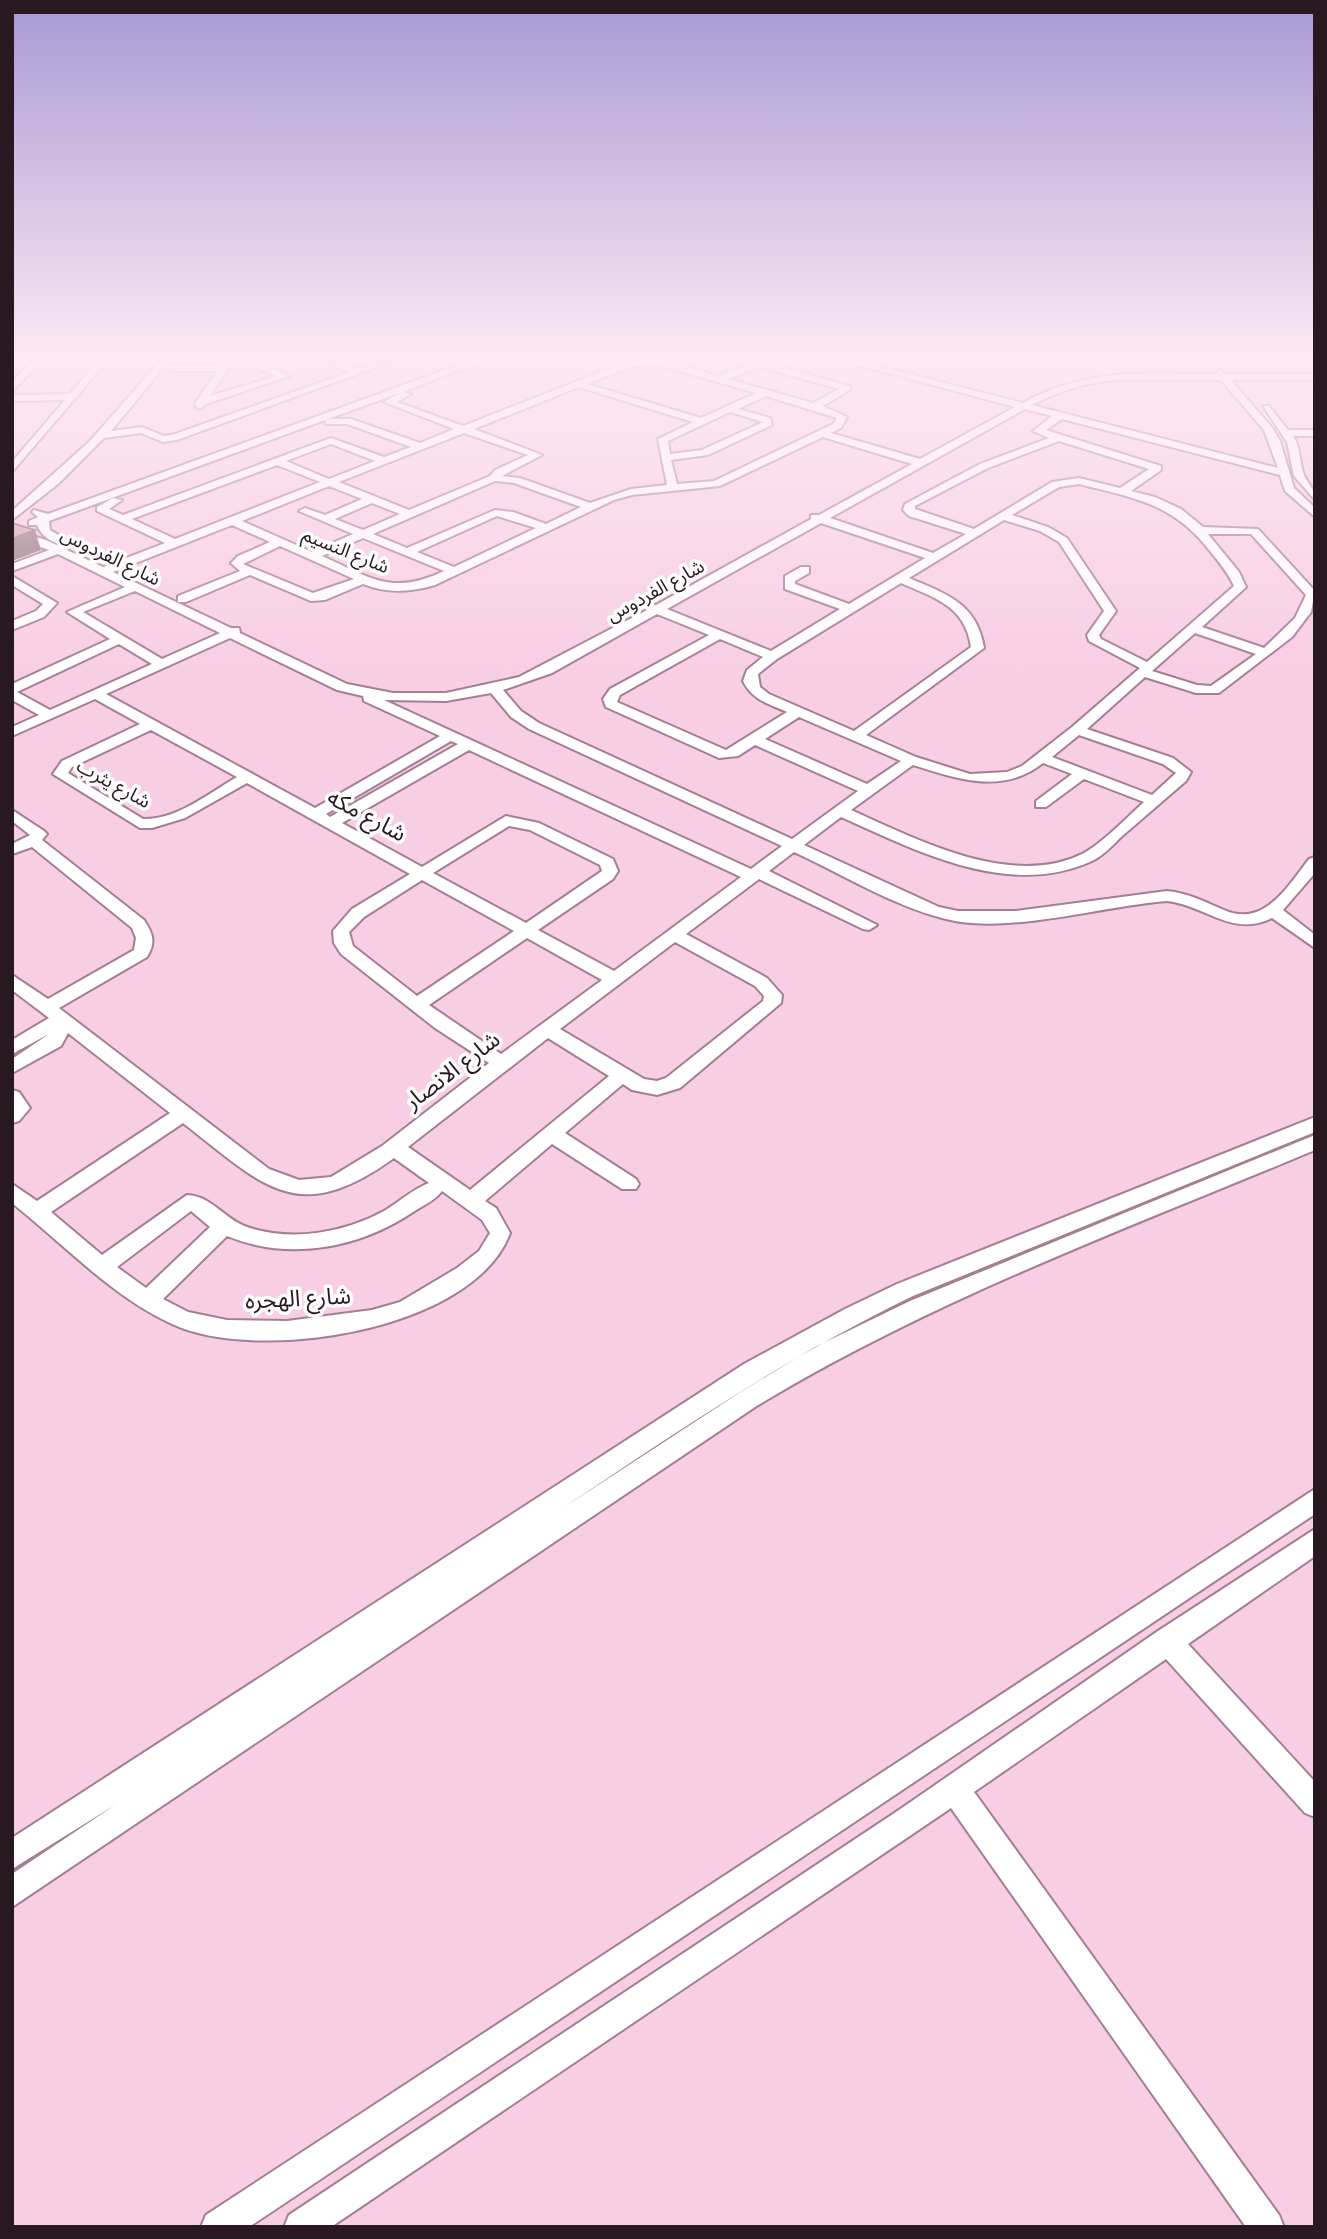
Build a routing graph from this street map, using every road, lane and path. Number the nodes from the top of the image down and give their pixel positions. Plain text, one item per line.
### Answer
1 (72, 464) edge
2 (79, 464) edge
3 (160, 464) edge
4 (198, 464) edge
5 (212, 464) edge
6 (267, 464) edge
7 (285, 464) edge
8 (377, 464) edge
9 (516, 464) edge
10 (667, 464) edge
11 (757, 464) edge
12 (912, 464) edge
13 (988, 464) edge
14 (1145, 464) edge
15 (1252, 464) edge
16 (1282, 464) edge
17 (1297, 464) edge
18 (1285, 473) junction
19 (162, 477) junction
20 (180, 477) junction
21 (495, 478) junction
22 (331, 482) junction
23 (673, 489) junction
24 (1122, 492) junction
25 (1315, 497) edge
26 (372, 499) junction
27 (58, 500) junction
28 (590, 507) junction
29 (306, 511) dead end
30 (411, 514) junction
31 (1315, 514) edge
32 (41, 516) junction
33 (1003, 516) junction
34 (816, 517) junction
35 (12, 519) edge
36 (122, 519) junction
37 (325, 519) junction
38 (233, 521) junction
39 (546, 528) junction
40 (1200, 530) junction
41 (12, 532) edge
42 (976, 533) junction
43 (364, 535) junction
44 (279, 542) junction
45 (175, 543) junction
46 (59, 550) junction
47 (408, 552) junction
48 (313, 556) junction
49 (935, 558) junction
50 (12, 568) edge
51 (109, 569) junction
52 (805, 570) dead end
53 (454, 571) junction
54 (248, 572) junction
55 (364, 579) junction
56 (901, 579) junction
57 (12, 580) edge
58 (135, 587) junction
59 (182, 599) junction
60 (652, 607) junction
61 (851, 609) junction
62 (12, 626) edge
63 (242, 628) junction
64 (1194, 629) junction
65 (229, 634) junction
66 (718, 635) junction
67 (118, 640) junction
68 (1266, 653) junction
69 (772, 656) junction
70 (163, 665) junction
71 (1145, 669) junction
72 (495, 690) junction
73 (12, 691) edge
74 (359, 692) junction
75 (96, 694) junction
76 (797, 712) junction
77 (50, 715) junction
78 (152, 724) junction
79 (1077, 730) junction
80 (12, 732) edge
81 (856, 736) junction
82 (449, 737) junction
83 (755, 740) junction
84 (467, 745) junction
85 (1042, 758) junction
86 (911, 760) junction
87 (1083, 774) junction
88 (246, 778) junction
89 (868, 790) junction
90 (1154, 801) junction
91 (1041, 804) dead end
92 (840, 811) junction
93 (12, 814) edge
94 (316, 814) junction
95 (332, 822) junction
96 (34, 841) junction
97 (793, 846) junction
98 (12, 849) edge
99 (1315, 863) edge
100 (423, 872) junction
101 (756, 874) junction
102 (1273, 911) junction
103 (869, 925) dead end
104 (525, 931) junction
105 (673, 934) junction
106 (1315, 943) edge
107 (614, 979) junction
108 (12, 981) edge
109 (417, 1005) junction
110 (55, 1016) junction
111 (546, 1029) junction
112 (12, 1048) edge
113 (502, 1063) junction
114 (12, 1067) edge
115 (622, 1075) junction
116 (12, 1097) edge
117 (184, 1112) junction
118 (12, 1116) edge
119 (1315, 1124) edge
120 (551, 1134) junction
121 (1315, 1142) edge
122 (392, 1146) junction
123 (629, 1184) dead end
124 (433, 1189) dead end
125 (12, 1192) edge
126 (471, 1201) junction
127 (37, 1211) junction
128 (223, 1226) junction
129 (101, 1267) junction
130 (146, 1301) junction
131 (1315, 1500) edge
132 (1315, 1541) edge
133 (1167, 1640) junction
134 (954, 1788) junction
135 (1315, 1803) edge
136 (12, 1855) edge
137 (12, 1892) edge
138 (218, 2227) edge
139 (301, 2227) edge
140 (1267, 2227) edge

1 - 35 street
2 - 27 street
3 - 27 street
4 - 19 street
5 - 20 street
6 - 36 street
7 - 22 street
8 - 22 street
9 - 21 street
10 - 23 street
11 - 23 street, شارع النسيم
12 - 34 street, شارع الفردوس
13 - 42 street
14 - 24 street
15 - 18 street
16 - 18 street
17 - 25 street
18 - 31 street
19 - 20 street
19 - 32 street
20 - 36 street
21 - 28 street
21 - 30 street
22 - 26 street
22 - 38 street
23 - 28 street, شارع النسيم
24 - 33 street
24 - 40 street
26 - 30 street
26 - 37 street
27 - 32 street
28 - 39 street, شارع النسيم
29 - 37 street
30 - 43 street
32 - 35 street
32 - 41 street
32 - 51 street, شارع الفردوس
33 - 42 street
33 - 71 street
34 - 49 street
34 - 60 street, شارع الفردوس
36 - 45 street
37 - 43 street
38 - 44 street, شارع النسيم
38 - 45 street
39 - 47 street
39 - 53 street, شارع النسيم
40 - 64 street
40 - 68 street
41 - 46 street, شارع الفردوس
42 - 49 street
43 - 47 street
43 - 48 street
44 - 48 street, شارع النسيم
44 - 54 street
45 - 51 street
46 - 50 street
46 - 51 street, شارع الفردوس
47 - 53 street
48 - 55 street, شارع النسيم
49 - 56 street
51 - 58 street, شارع الفردوس
51 - 59 street, شارع الفردوس
52 - 61 street
53 - 55 street, شارع النسيم
54 - 55 street
54 - 59 street
56 - 61 street
56 - 81 street
57 - 62 street
58 - 65 street, شارع الفردوس
58 - 67 street
59 - 63 street, شارع الفردوس
60 - 63 street, شارع الفردوس
60 - 66 street
60 - 72 street, شارع الفردوس
61 - 69 street
63 - 65 street
64 - 68 street
64 - 71 street
65 - 70 street
65 - 74 street, شارع الفردوس
66 - 69 street
66 - 83 street
67 - 70 street
67 - 73 street
68 - 71 street
69 - 76 street
70 - 75 street
71 - 79 street
72 - 74 street, شارع الفردوس
72 - 97 street
73 - 77 street
74 - 82 street
75 - 77 street
75 - 78 street, شارع مكه
76 - 81 street
76 - 83 street
77 - 80 street
78 - 88 street, شارع مكه
78 - 88 street, شارع يثرب
79 - 85 street
79 - 90 street
81 - 86 street
82 - 84 street
82 - 94 street
83 - 89 street
84 - 95 street
84 - 101 street
85 - 86 street
85 - 87 street
86 - 89 street, شارع الانصار
87 - 90 street
87 - 91 street
88 - 94 street, شارع مكه
89 - 92 street, شارع الانصار
90 - 92 street
92 - 97 street, شارع الانصار
93 - 96 street
94 - 95 street, شارع مكه
95 - 100 street, شارع مكه
96 - 98 street
96 - 110 street
97 - 101 street, شارع الانصار
97 - 102 street
99 - 102 street
100 - 104 street, شارع مكه
100 - 104 street
100 - 109 street
101 - 103 street
101 - 105 street, شارع الانصار
102 - 106 street
104 - 107 street, شارع مكه
104 - 109 street
105 - 107 street, شارع الانصار
105 - 115 street
107 - 111 street, شارع الانصار
108 - 110 street, شارع الانصار
109 - 113 street
110 - 112 street
110 - 114 street
110 - 117 street, شارع الانصار
111 - 113 street, شارع الانصار
111 - 115 street
113 - 122 street, شارع الانصار
115 - 120 street
116 - 118 street
117 - 122 street, شارع الانصار
117 - 127 street
119 - 136 street
120 - 123 street
120 - 126 street
121 - 137 street
122 - 126 street, شارع الهجره
124 - 128 street
125 - 127 street, شارع الهجره
126 - 130 street, شارع الهجره
127 - 129 street, شارع الهجره
128 - 129 street
128 - 130 street
129 - 130 street, شارع الهجره
131 - 138 street
132 - 133 street
133 - 134 street
133 - 135 street
134 - 139 street
134 - 140 street

